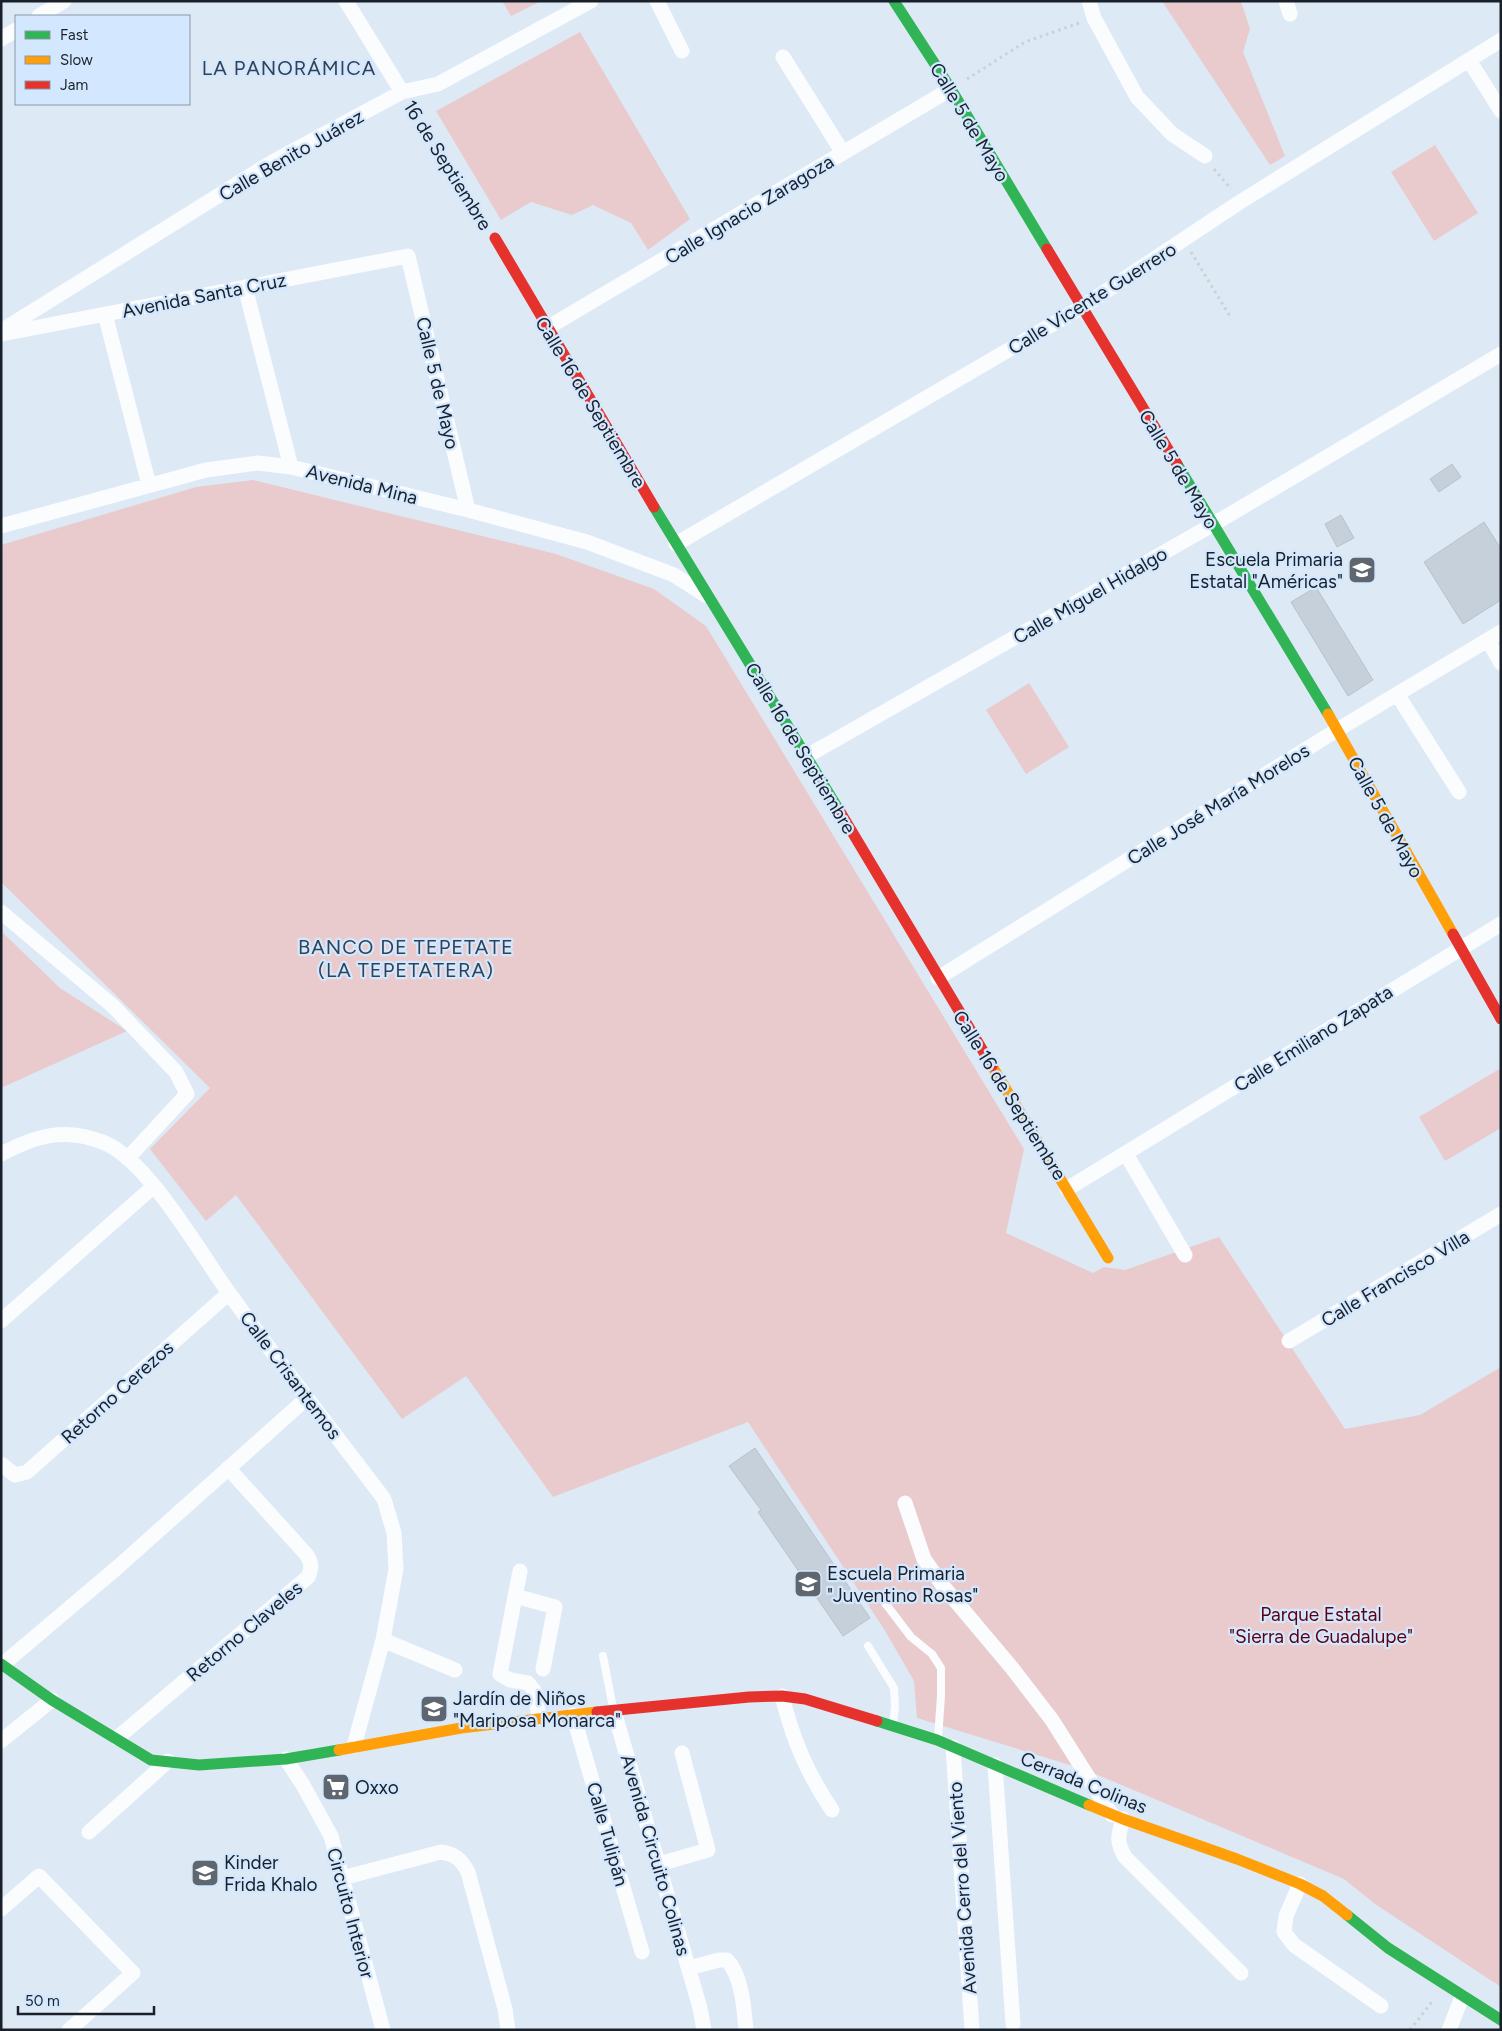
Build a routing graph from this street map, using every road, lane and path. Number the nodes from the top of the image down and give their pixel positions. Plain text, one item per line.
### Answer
1 (64, 1) edge
2 (346, 1) edge
3 (592, 1) edge
4 (657, 1) edge
5 (894, 1) edge
6 (1089, 1) edge
7 (41, 15) edge
8 (1094, 18) junction
9 (15, 31) edge
10 (1, 39) edge
11 (1501, 40) edge
12 (682, 51) dead end
13 (783, 57) dead end
14 (1469, 60) junction
15 (951, 89) junction
16 (402, 92) junction
17 (1501, 111) edge
18 (844, 153) junction
19 (1205, 156) joint
20 (1240, 202) junction
21 (495, 238) joint
22 (1184, 240) junction
23 (408, 256) joint
24 (245, 287) junction
25 (1082, 307) junction
26 (105, 314) junction
27 (1231, 318) dead end
28 (547, 328) junction
29 (1, 333) edge
30 (1501, 354) edge
31 (291, 467) junction
32 (149, 485) junction
33 (468, 510) junction
34 (2, 521) edge
35 (1212, 525) junction
36 (676, 544) junction
37 (712, 600) junction
38 (1494, 636) edge
39 (1501, 663) edge
40 (1397, 694) junction
41 (1337, 730) junction
42 (807, 756) junction
43 (1459, 792) dead end
44 (1, 912) edge
45 (1501, 924) edge
46 (1459, 948) junction
47 (938, 978) junction
48 (1501, 1019) edge
49 (1, 1154) edge
50 (1126, 1154) junction
51 (128, 1158) junction
52 (154, 1186) junction
53 (1067, 1189) junction
54 (1501, 1214) edge
55 (1185, 1255) dead end
56 (1108, 1258) dead end
57 (229, 1293) junction
58 (1, 1321) edge
59 (1289, 1341) dead end
60 (307, 1398) junction
61 (1, 1464) edge
62 (228, 1468) junction
63 (905, 1503) dead end
64 (520, 1571) dead end
65 (515, 1596) junction
66 (885, 1603) dead end
67 (384, 1640) junction
68 (868, 1646) dead end
69 (603, 1656) dead end
70 (2, 1664) edge
71 (543, 1669) dead end
72 (455, 1670) dead end
73 (782, 1696) junction
74 (52, 1700) junction
75 (614, 1711) junction
76 (573, 1715) junction
77 (539, 1718) junction
78 (893, 1726) junction
79 (117, 1738) junction
80 (937, 1740) junction
81 (1, 1742) edge
82 (354, 1746) junction
83 (953, 1746) junction
84 (682, 1753) dead end
85 (286, 1759) junction
86 (168, 1761) junction
87 (995, 1765) junction
88 (832, 1810) dead end
89 (1118, 1817) junction
90 (89, 1832) dead end
91 (659, 1864) junction
92 (342, 1878) junction
93 (1300, 1884) junction
94 (1, 1909) edge
95 (642, 1952) dead end
96 (689, 1968) junction
97 (1242, 1973) dead end
98 (1445, 1985) junction
99 (1462, 1997) junction
100 (1380, 2006) dead end
101 (1501, 2020) edge
102 (1013, 2024) dead end
103 (69, 2030) edge
104 (383, 2030) edge
105 (508, 2030) edge
106 (704, 2030) edge
107 (746, 2030) edge
108 (972, 2030) edge
109 (1410, 2030) edge
110 (1449, 2030) edge

1 - 7 street
2 - 16 street
3 - 16 street, Calle Benito Juárez
4 - 12 street
5 - 15 street, Calle 5 de Mayo
6 - 8 street
8 - 15 path
8 - 19 street
9 - 10 street
11 - 14 street, Calle Vicente Guerrero
13 - 18 street
14 - 17 street
14 - 20 street, Calle Vicente Guerrero
15 - 18 street, Calle Ignacio Zaragoza
15 - 25 street, Calle 5 de Mayo
16 - 21 path, 16 de Septiembre
16 - 29 street, Calle Benito Juárez
18 - 28 street, Calle Ignacio Zaragoza
19 - 20 path
20 - 22 street, Calle Vicente Guerrero
21 - 28 street, Calle 16 de Septiembre
22 - 25 street, Calle Vicente Guerrero
22 - 27 path
23 - 24 street, Avenida Santa Cruz
23 - 33 street, Calle 5 de Mayo
24 - 26 street, Avenida Santa Cruz
24 - 31 street
25 - 35 street, Calle 5 de Mayo
25 - 36 street, Calle Vicente Guerrero
26 - 29 street, Avenida Santa Cruz
26 - 32 street
28 - 36 street, Calle 16 de Septiembre
30 - 35 street, Calle Miguel Hidalgo
31 - 32 street, Avenida Mina
31 - 33 street, Avenida Mina
32 - 34 street, Avenida Mina
33 - 37 street, Avenida Mina
35 - 41 street, Calle 5 de Mayo
35 - 42 street, Calle Miguel Hidalgo
36 - 37 street, Calle 16 de Septiembre
37 - 42 street, Calle 16 de Septiembre
38 - 39 street
38 - 40 street, Calle José María Morelos
40 - 41 street, Calle José María Morelos
40 - 43 street
41 - 46 street, Calle 5 de Mayo
41 - 47 street, Calle José María Morelos
42 - 47 street, Calle 16 de Septiembre
44 - 51 street
45 - 46 street, Calle Emiliano Zapata
46 - 48 street, Calle 5 de Mayo
46 - 50 street, Calle Emiliano Zapata
47 - 53 street, Calle 16 de Septiembre
49 - 51 street, Calle Crisantemos
50 - 53 street, Calle Emiliano Zapata
50 - 55 street
51 - 52 street, Calle Crisantemos
52 - 57 street, Calle Crisantemos
52 - 58 street
53 - 56 street, Calle 16 de Septiembre
54 - 59 street, Calle Francisco Villa
57 - 60 street, Calle Crisantemos
57 - 61 street, Retorno Cerezos
60 - 62 street
60 - 67 street, Calle Crisantemos
62 - 70 street
62 - 79 street, Retorno Claveles
63 - 89 street
64 - 65 street
65 - 71 street
65 - 77 street
66 - 80 lane
67 - 72 street
67 - 82 street, Calle Crisantemos
68 - 78 lane
69 - 75 lane
70 - 74 street
73 - 75 street, Cerrada Colinas
73 - 78 street, Cerrada Colinas
73 - 88 street
74 - 79 street
74 - 81 street
75 - 76 street
75 - 91 street, Avenida Circuito Colinas
76 - 77 street
76 - 95 street, Calle Tulipán
77 - 82 street
78 - 80 street, Cerrada Colinas
79 - 86 street
80 - 83 street, Cerrada Colinas
82 - 85 street
83 - 87 street, Cerrada Colinas
83 - 108 street, Avenida Cerro del Viento
84 - 91 street
85 - 86 street
85 - 92 street, Circuito Interior
86 - 90 street
87 - 89 street, Cerrada Colinas
87 - 102 street
89 - 93 street, Cerrada Colinas
89 - 97 street
91 - 96 street, Avenida Circuito Colinas
92 - 104 street, Circuito Interior
92 - 105 street
93 - 98 street, Cerrada Colinas
93 - 100 street
94 - 103 street
96 - 106 street, Avenida Circuito Colinas
96 - 107 street
98 - 99 street, Cerrada Colinas
98 - 109 path
99 - 101 street, Cerrada Colinas
99 - 110 street

